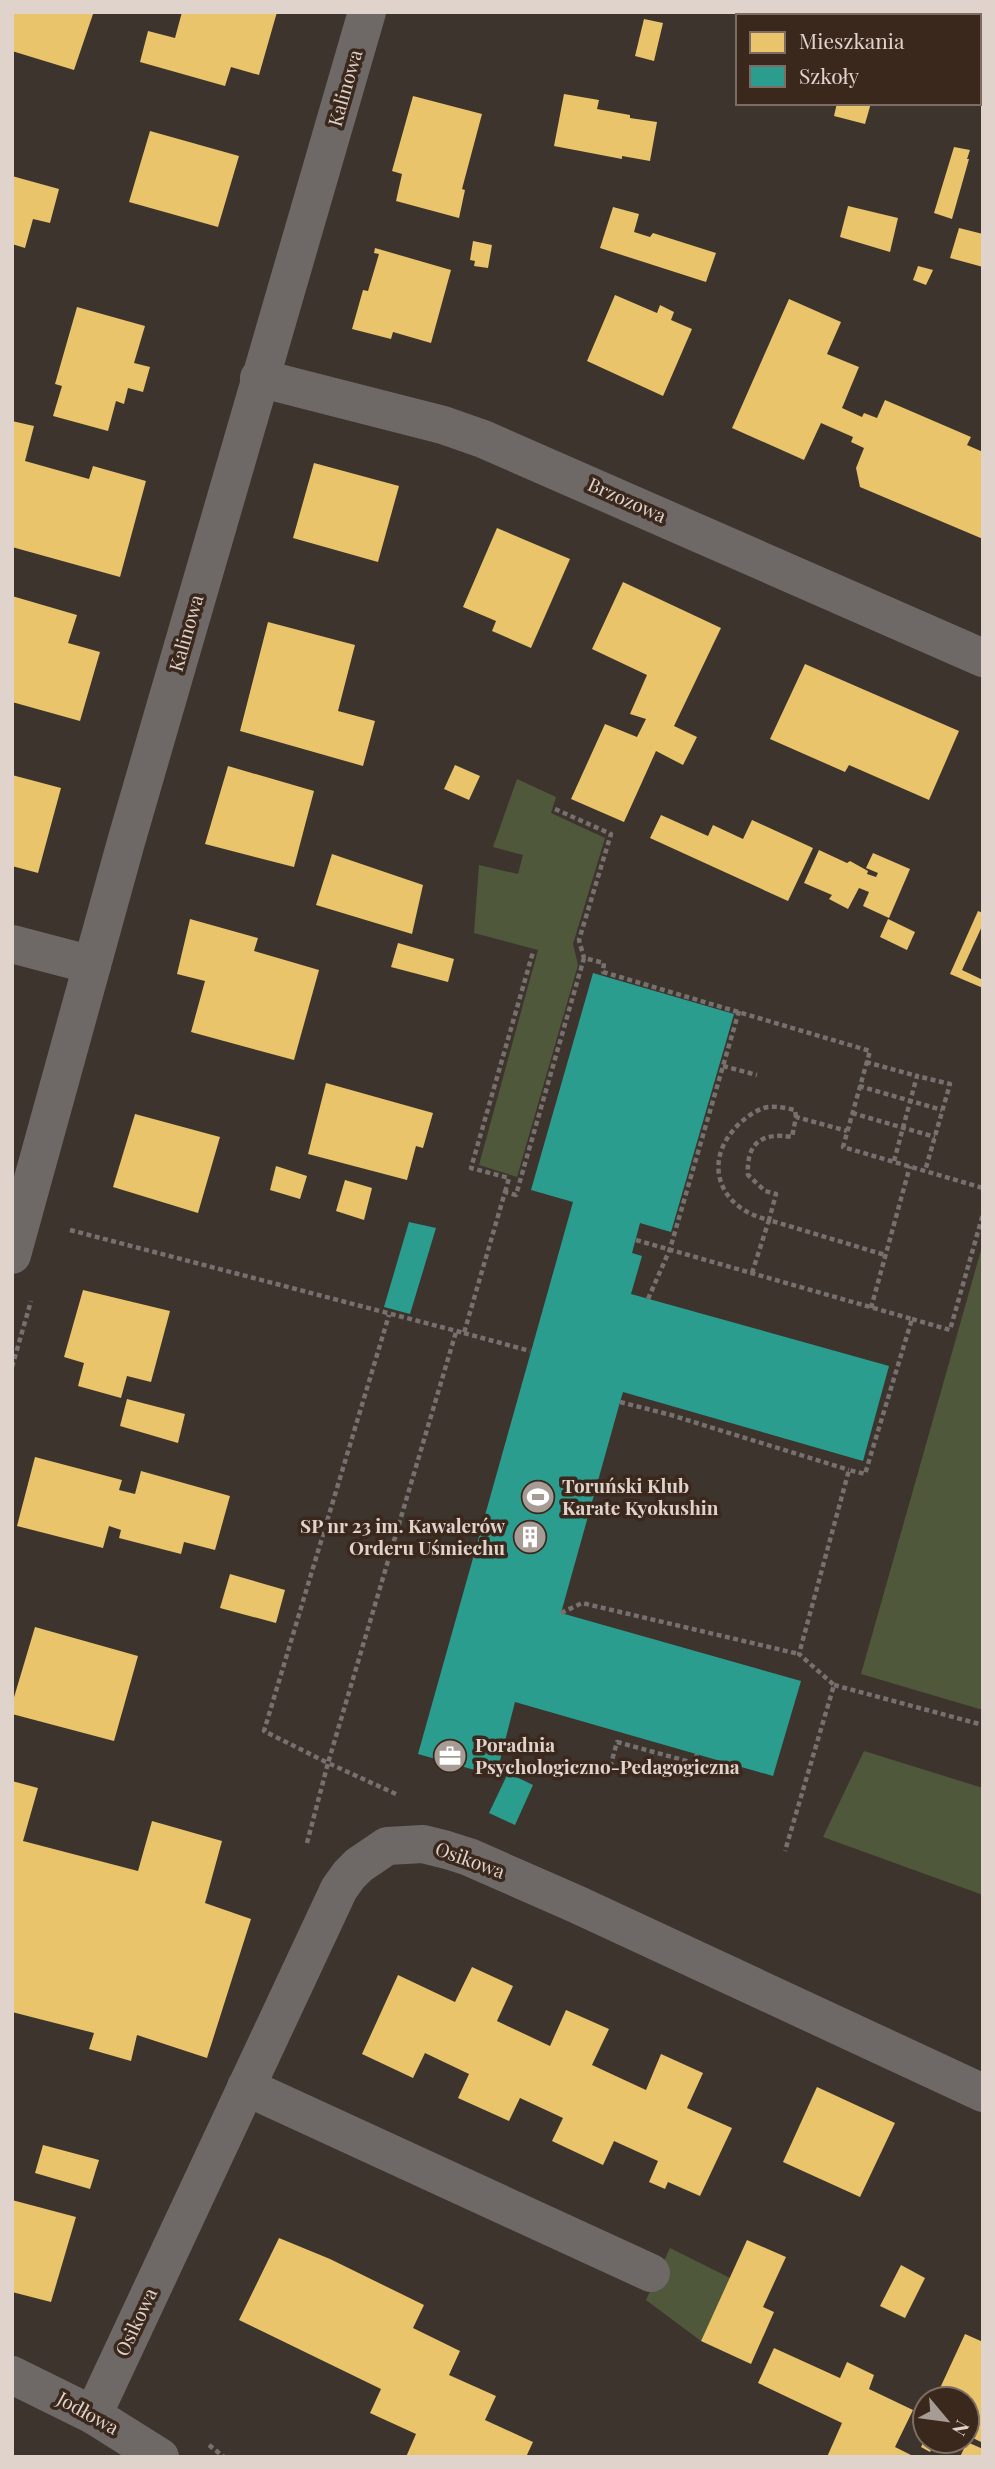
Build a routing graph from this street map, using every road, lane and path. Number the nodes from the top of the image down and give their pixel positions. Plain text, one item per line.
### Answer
1 (367, 12) edge
2 (259, 378) junction
3 (983, 658) edge
4 (555, 809) dead end
5 (12, 944) edge
6 (533, 952) dead end
7 (584, 958) junction
8 (92, 965) junction
9 (739, 1011) junction
10 (866, 1062) junction
11 (723, 1066) junction
12 (757, 1075) dead end
13 (917, 1076) junction
14 (859, 1086) junction
15 (910, 1101) junction
16 (942, 1110) junction
17 (852, 1113) junction
18 (796, 1117) junction
19 (903, 1128) junction
20 (848, 1130) junction
21 (934, 1138) junction
22 (894, 1161) junction
23 (910, 1166) junction
24 (925, 1171) junction
25 (983, 1188) edge
26 (505, 1192) junction
27 (516, 1195) junction
28 (524, 1198) dead end
29 (983, 1214) edge
30 (769, 1220) junction
31 (65, 1229) dead end
32 (636, 1240) dead end
33 (670, 1249) junction
34 (12, 1255) edge
35 (885, 1255) junction
36 (752, 1273) junction
37 (648, 1298) dead end
38 (871, 1308) junction
39 (390, 1315) junction
40 (912, 1320) junction
41 (456, 1332) junction
42 (464, 1333) junction
43 (530, 1351) dead end
44 (620, 1402) dead end
45 (849, 1471) junction
46 (561, 1613) dead end
47 (799, 1654) junction
48 (834, 1685) junction
49 (983, 1724) edge
50 (697, 1754) dead end
51 (328, 1763) junction
52 (608, 1775) dead end
53 (402, 1797) dead end
54 (785, 1851) dead end
55 (246, 2087) junction
56 (983, 2093) edge
57 (651, 2273) dead end
58 (12, 2375) edge
59 (93, 2415) junction
60 (160, 2457) edge

1 - 2 street, Kalinowa
2 - 3 street, Brzozowa
2 - 8 street, Kalinowa
4 - 7 path
5 - 8 street
6 - 26 path
7 - 9 path
7 - 27 path
8 - 34 street, Kalinowa
9 - 10 path
9 - 11 path
10 - 13 path
10 - 14 path
11 - 12 path
11 - 33 path
13 - 15 path
13 - 16 path
14 - 15 path
14 - 17 path
15 - 16 path
15 - 19 path
16 - 21 path
17 - 19 path
17 - 20 path
18 - 20 path
18 - 30 path
18 - 30 path
19 - 21 path
19 - 22 path
20 - 22 path
21 - 24 path
22 - 23 path
23 - 24 path
23 - 35 path
24 - 25 path
26 - 27 path
26 - 42 path
27 - 28 path
29 - 40 path
30 - 35 path
30 - 36 path
31 - 39 path
32 - 33 path
33 - 36 path
33 - 37 path
35 - 38 path
36 - 38 path
38 - 40 path
39 - 41 path
39 - 51 path
40 - 45 path
41 - 42 path
41 - 51 path
42 - 43 path
44 - 45 path
45 - 47 path
46 - 47 path
47 - 48 path
48 - 49 path
48 - 54 path
50 - 52 path
51 - 53 path
55 - 56 street, Osikowa
55 - 57 street
55 - 59 street, Osikowa
58 - 59 street, Jodłowa
59 - 60 street, Jodłowa

